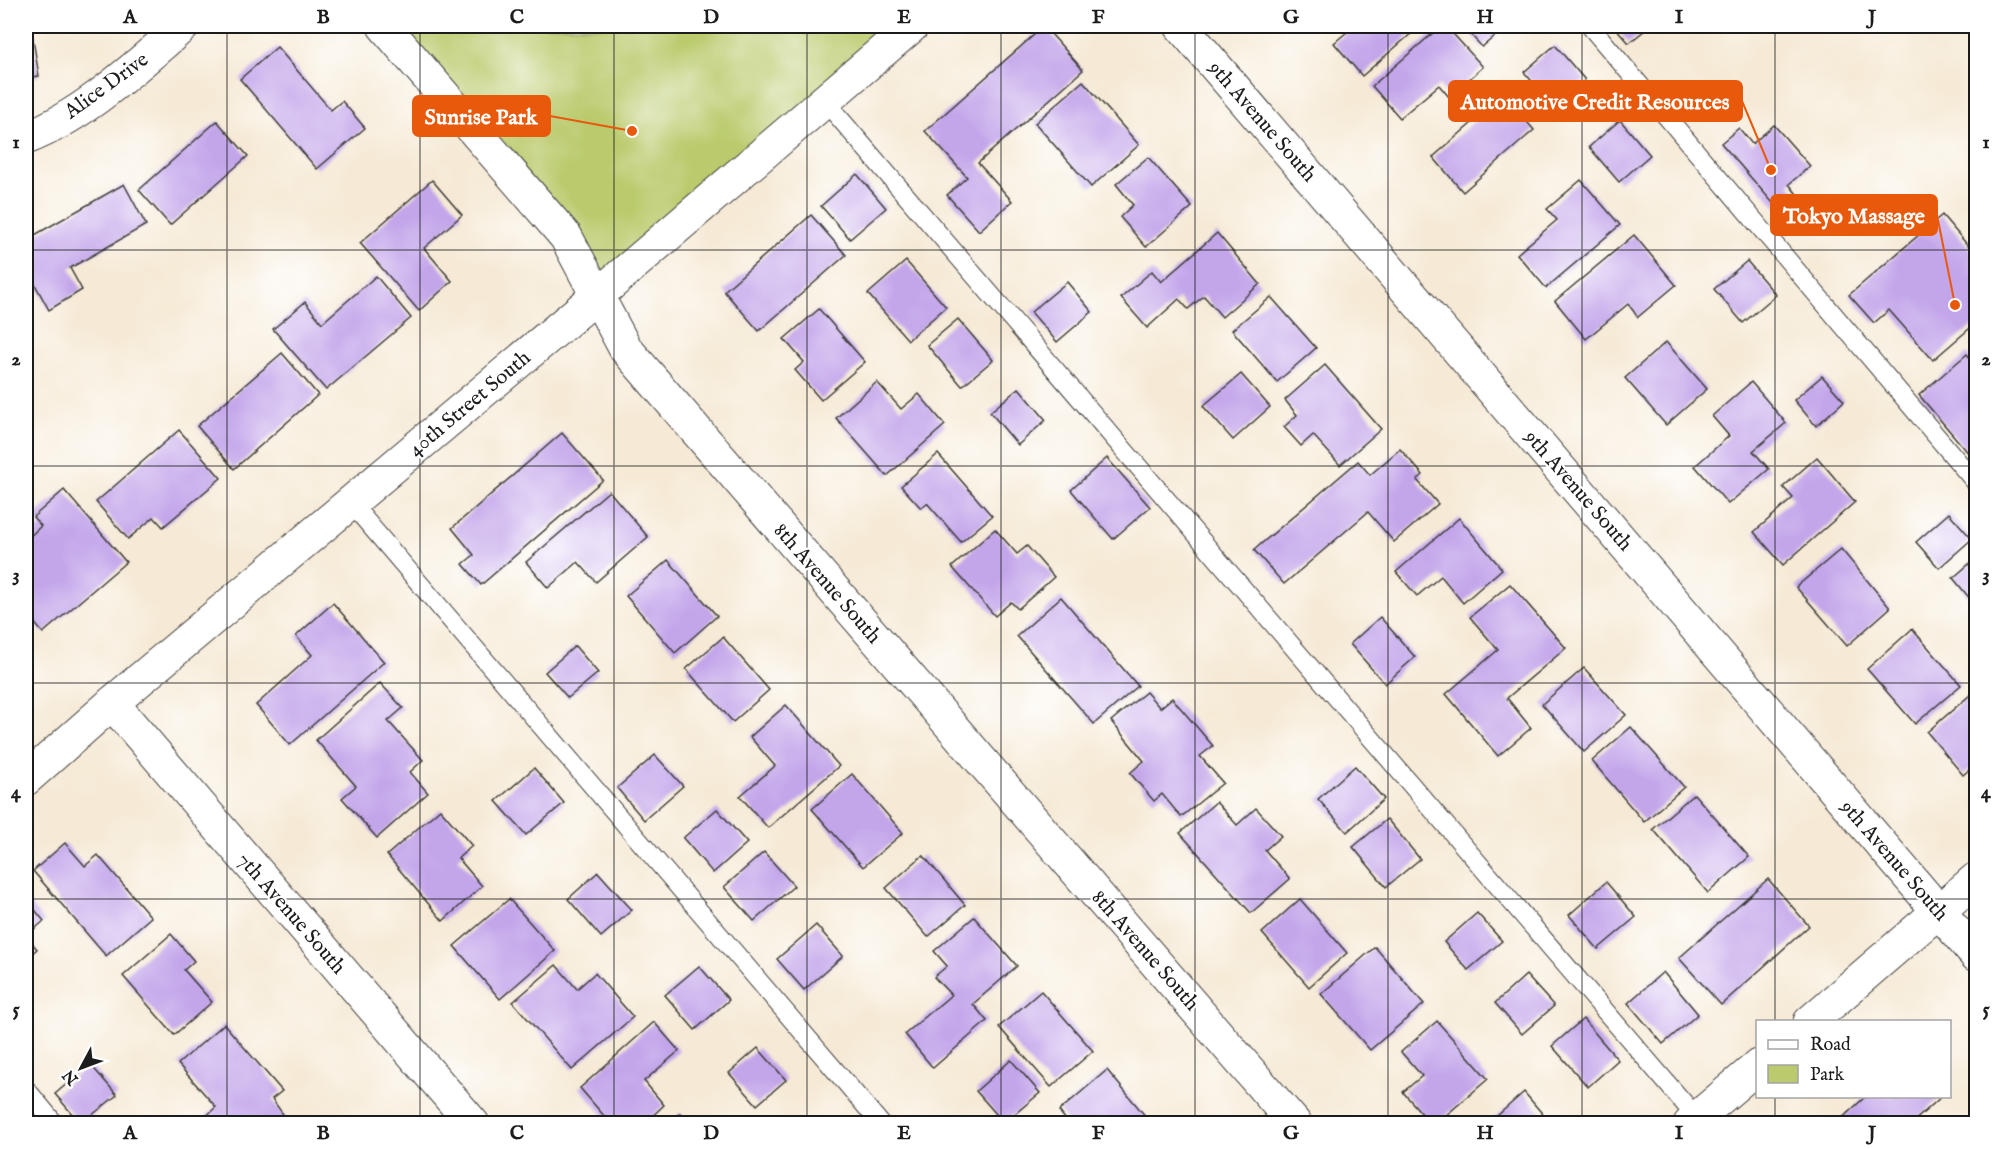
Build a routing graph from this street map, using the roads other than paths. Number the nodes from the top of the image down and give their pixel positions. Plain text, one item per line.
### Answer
1 (183, 26) edge
2 (384, 26) edge
3 (912, 26) edge
4 (1181, 26) edge
5 (1590, 26) edge
6 (824, 100) junction
7 (26, 138) edge
8 (598, 295) junction
9 (1977, 483) edge
10 (350, 502) junction
11 (112, 703) junction
12 (26, 779) edge
13 (1977, 879) edge
14 (1939, 911) junction
15 (1977, 955) edge
16 (1812, 1020) edge
17 (1756, 1068) edge
18 (26, 1089) edge
19 (1696, 1121) edge
20 (55, 1124) edge
21 (473, 1124) edge
22 (881, 1124) edge
23 (1295, 1124) edge

1 - 7 street, Alice Drive
2 - 8 street, 8th Avenue South
3 - 6 street, 40th Street South
4 - 14 street, 9th Avenue South
5 - 9 lane
6 - 8 street, 40th Street South
6 - 19 lane
8 - 10 street, 40th Street South
8 - 23 street, 8th Avenue South
10 - 11 street, 40th Street South
10 - 22 lane
11 - 12 street, 40th Street South
11 - 21 street, 7th Avenue South
13 - 14 street
14 - 15 street, 9th Avenue South
14 - 16 street
17 - 19 street
18 - 20 lane

